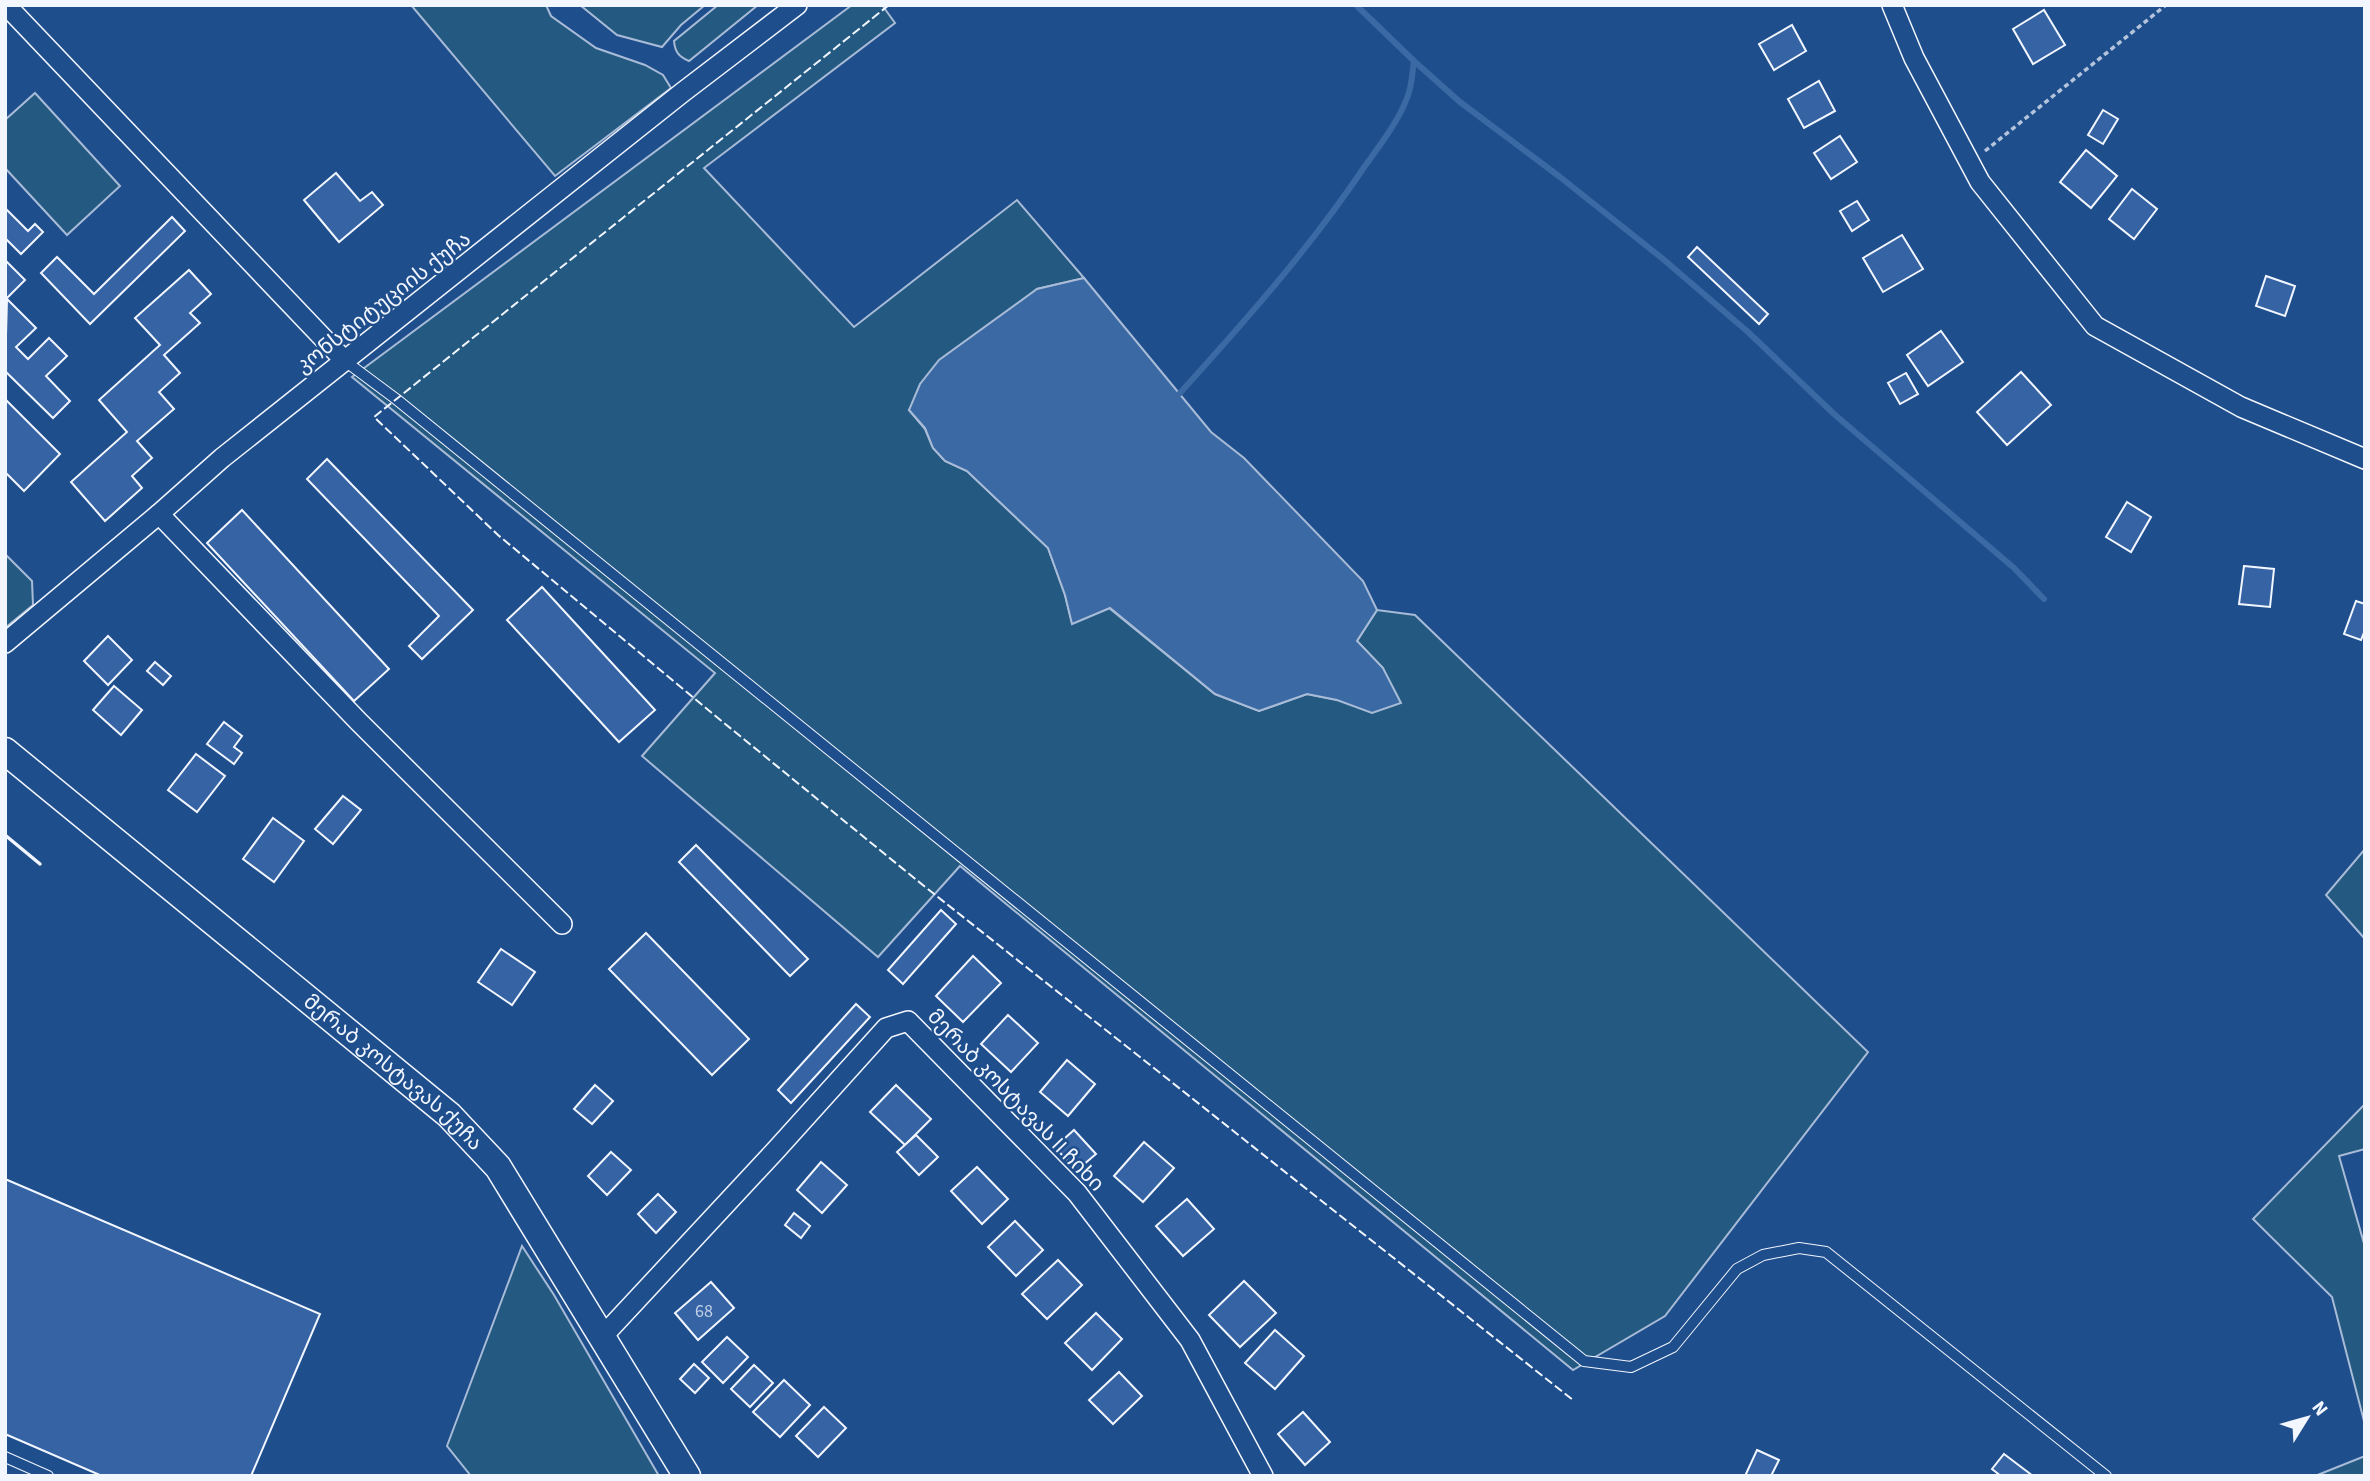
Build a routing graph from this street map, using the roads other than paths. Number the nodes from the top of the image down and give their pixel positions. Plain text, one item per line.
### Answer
1 (6, 5) edge
2 (797, 5) edge
3 (1892, 5) edge
4 (345, 360) junction
5 (2365, 459) edge
6 (159, 514) junction
7 (5, 643) edge
8 (5, 751) edge
9 (562, 924) dead end
10 (603, 1336) junction
11 (5, 1457) edge
12 (48, 1476) edge
13 (687, 1476) edge
14 (1263, 1476) edge
15 (2106, 1476) edge

1 - 4 street
2 - 4 street, კონსტიტუციის ქუჩა
3 - 5 street
4 - 6 street, კონსტიტუციის ქუჩა
4 - 15 lane
6 - 7 street, კონსტიტუციის ქუჩა
6 - 9 street
8 - 10 main road, მერაბ კოსტავას ქუჩა
10 - 13 main road, მერაბ კოსტავას ქუჩა
10 - 14 street, მერაბ კოსტავას II ჩიხი
11 - 12 lane

